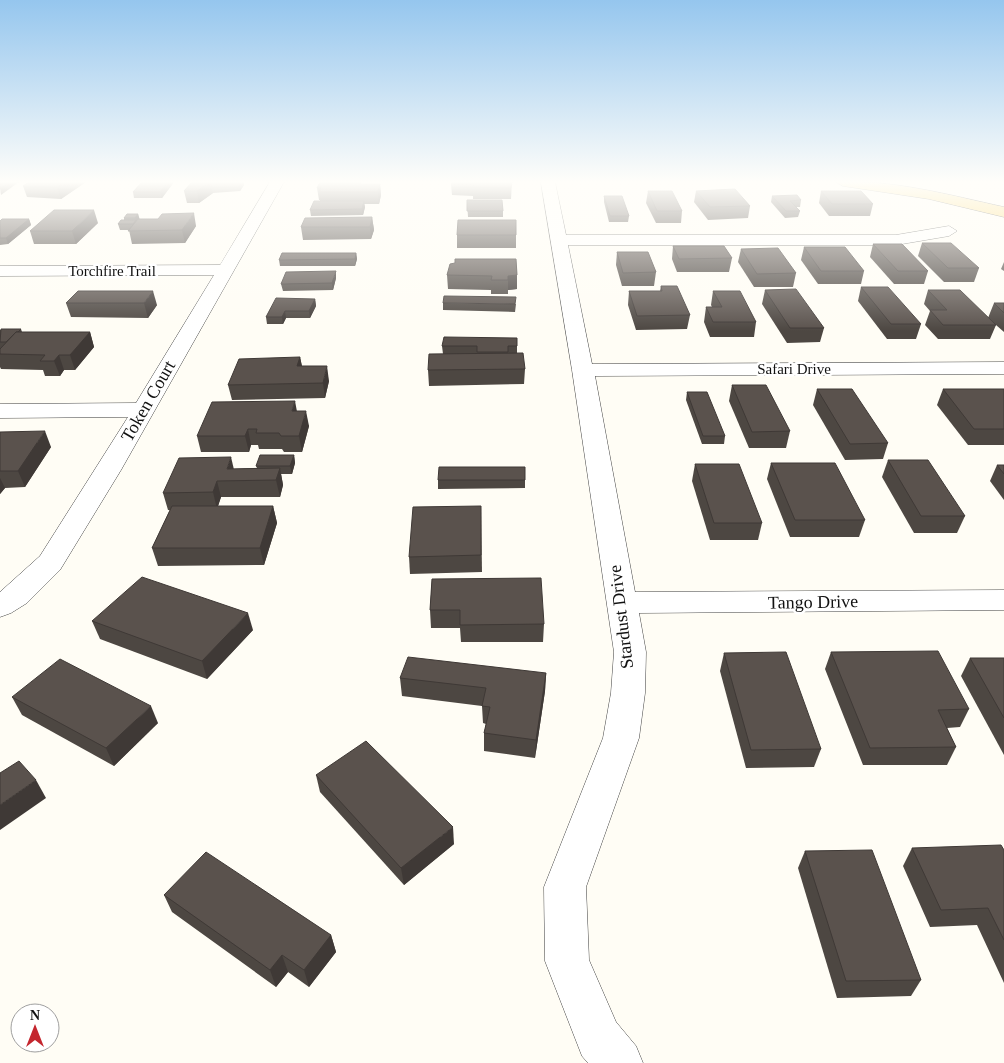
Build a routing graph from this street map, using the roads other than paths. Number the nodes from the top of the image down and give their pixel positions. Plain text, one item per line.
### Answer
1 (248, 232) edge
2 (558, 232) edge
3 (945, 232) edge
4 (560, 240) junction
5 (225, 270) junction
6 (0, 271) edge
7 (1004, 368) edge
8 (583, 370) junction
9 (142, 410) junction
10 (0, 411) edge
11 (1004, 600) edge
12 (623, 603) junction
13 (0, 606) edge
14 (620, 1063) edge

1 - 5 street, Token Court
2 - 4 street, Stardust Drive
3 - 4 street
4 - 8 street, Stardust Drive
5 - 6 street, Torchfire Trail
5 - 9 street, Token Court
7 - 8 street, Safari Drive
8 - 12 street, Stardust Drive
9 - 10 street
9 - 13 street, Token Court
11 - 12 street, Tango Drive
12 - 14 street, Stardust Drive

